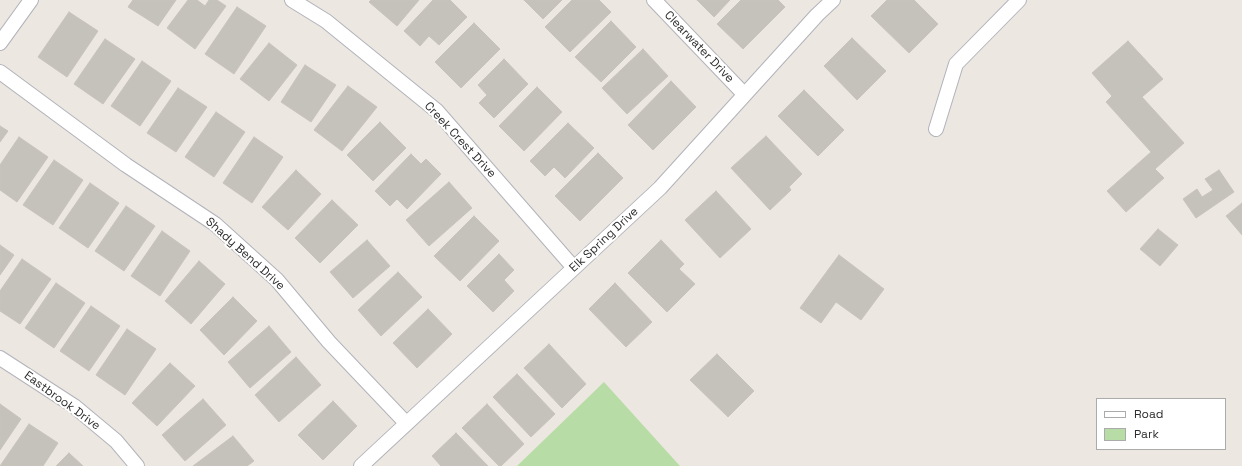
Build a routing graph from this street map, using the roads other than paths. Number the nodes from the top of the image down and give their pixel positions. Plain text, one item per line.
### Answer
1 (31, 0) edge
2 (292, 0) edge
3 (654, 0) edge
4 (833, 0) edge
5 (1019, 0) edge
6 (0, 43) edge
7 (0, 72) edge
8 (744, 94) junction
9 (936, 129) dead end
10 (574, 268) junction
11 (0, 358) edge
12 (406, 423) junction
13 (137, 466) edge
14 (362, 466) edge

1 - 6 street
2 - 10 street, Creek Crest Drive
3 - 8 street, Clearwater Drive
4 - 8 street, Elk Spring Drive
5 - 9 street
7 - 12 street, Shady Bend Drive
8 - 10 street, Elk Spring Drive
10 - 12 street, Elk Spring Drive
11 - 13 street, Eastbrook Drive
12 - 14 street, Elk Spring Drive

